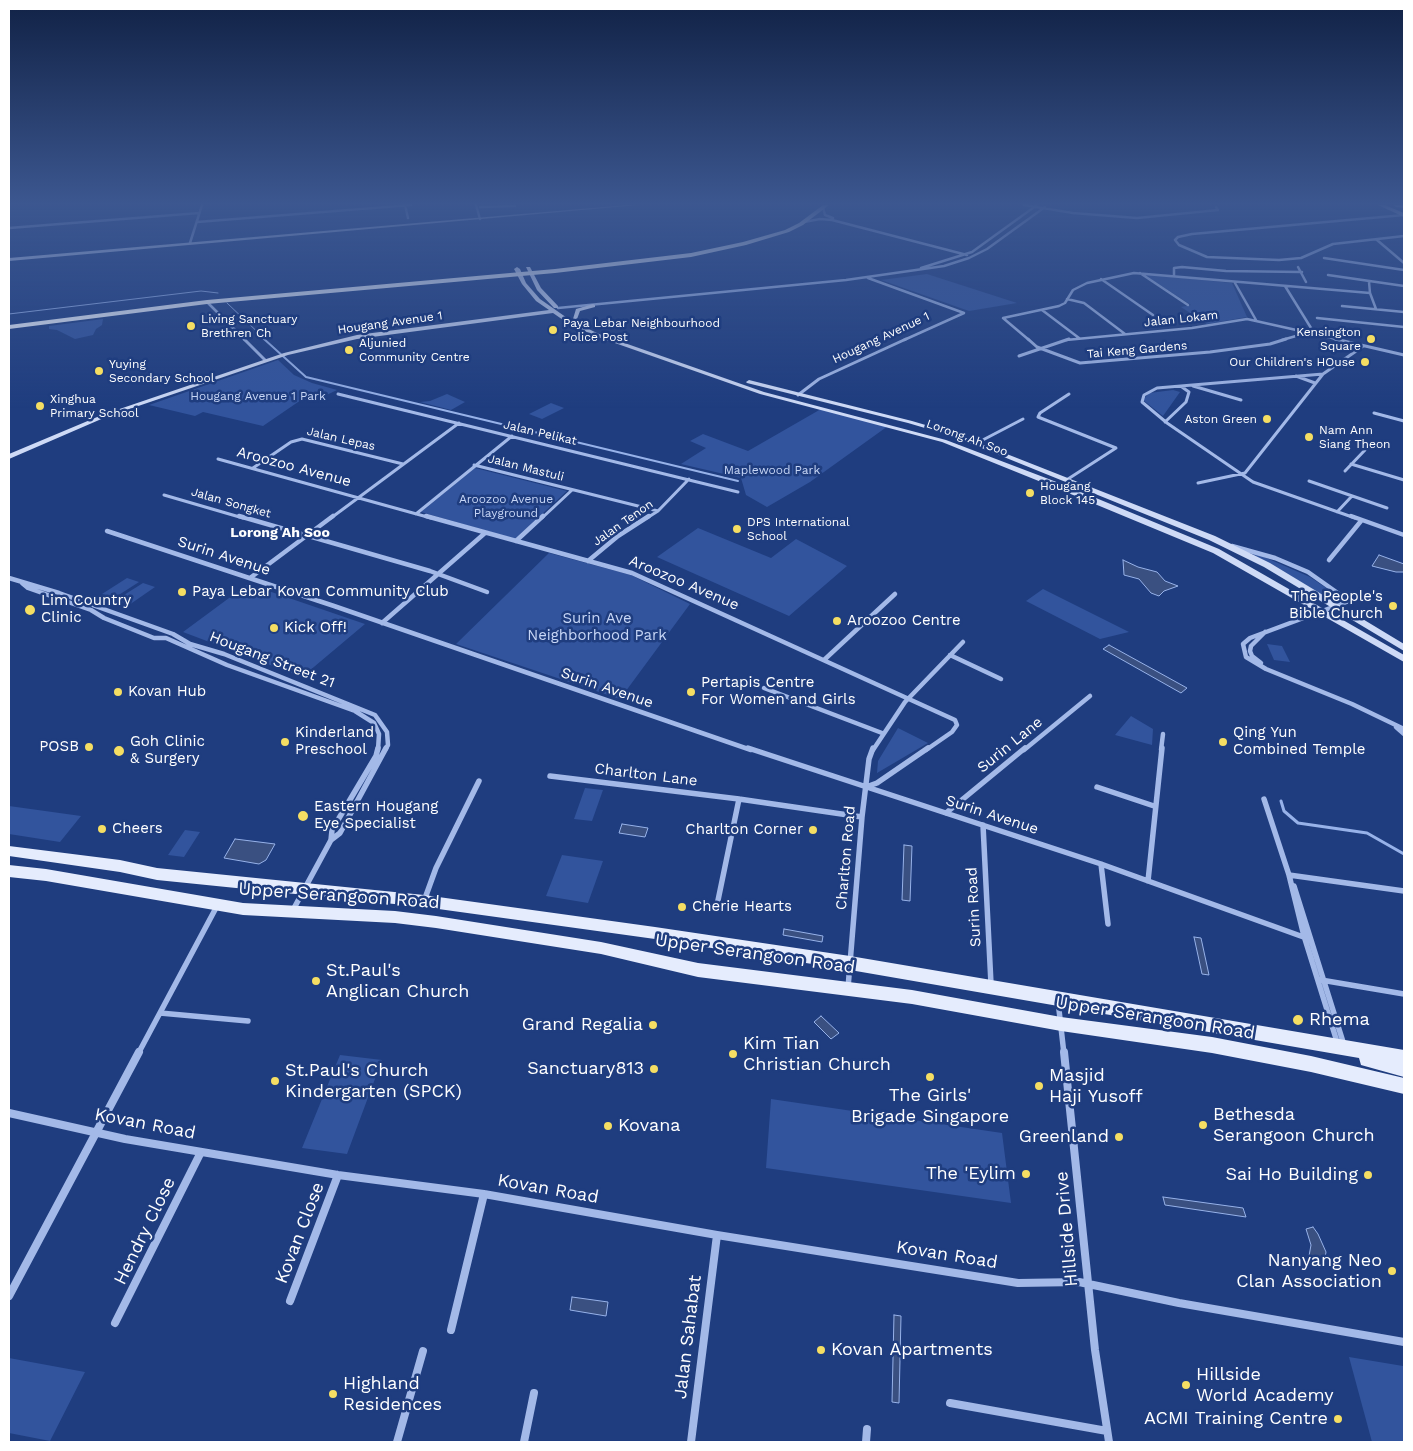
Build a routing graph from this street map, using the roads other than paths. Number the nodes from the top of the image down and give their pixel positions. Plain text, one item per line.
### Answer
1 (1302, 272) edge
2 (498, 273) edge
3 (509, 273) edge
4 (519, 273) edge
5 (530, 273) edge
6 (550, 273) edge
7 (892, 273) edge
8 (894, 273) edge
9 (1140, 273) junction
10 (1174, 273) edge
11 (1328, 275) dead end
12 (492, 276) junction
13 (863, 276) junction
14 (1174, 276) junction
15 (868, 277) junction
16 (1101, 279) junction
17 (841, 280) junction
18 (534, 282) junction
19 (1306, 282) dead end
20 (1369, 282) junction
21 (524, 283) junction
22 (1235, 283) junction
23 (792, 285) junction
24 (1285, 286) junction
25 (1404, 286) edge
26 (1370, 293) junction
27 (1067, 299) junction
28 (538, 300) junction
29 (207, 302) junction
30 (1188, 305) dead end
31 (593, 306) junction
32 (1342, 306) dead end
33 (1376, 309) junction
34 (555, 310) junction
35 (1042, 310) junction
36 (1404, 312) edge
37 (523, 313) junction
38 (1154, 315) dead end
39 (574, 318) junction
40 (1317, 318) dead end
41 (1256, 320) junction
42 (9, 322) edge
43 (9, 327) edge
44 (1404, 327) edge
45 (1308, 333) junction
46 (1125, 334) junction
47 (1079, 338) junction
48 (1362, 347) junction
49 (1040, 348) junction
50 (285, 353) junction
51 (1404, 355) edge
52 (1019, 356) dead end
53 (263, 359) junction
54 (1323, 374) junction
55 (1294, 376) junction
56 (736, 381) junction
57 (1314, 383) junction
58 (1181, 386) junction
59 (1190, 386) junction
60 (338, 394) dead end
61 (1069, 394) dead end
62 (798, 395) junction
63 (1241, 400) dead end
64 (1374, 412) dead end
65 (1023, 419) dead end
66 (1404, 421) edge
67 (1165, 422) junction
68 (459, 423) junction
69 (512, 436) junction
70 (977, 444) junction
71 (1364, 450) dead end
72 (9, 455) edge
73 (218, 459) dead end
74 (403, 464) junction
75 (1351, 464) junction
76 (474, 465) junction
77 (253, 468) junction
78 (1345, 471) dead end
79 (1240, 475) junction
80 (689, 478) junction
81 (1068, 480) junction
82 (1404, 480) edge
83 (1309, 481) dead end
84 (1198, 483) dead end
85 (572, 490) junction
86 (738, 492) dead end
87 (164, 494) dead end
88 (1352, 496) junction
89 (360, 498) junction
90 (1387, 508) dead end
91 (658, 512) junction
92 (1337, 512) junction
93 (416, 514) junction
94 (1361, 520) junction
95 (107, 531) dead end
96 (485, 533) junction
97 (309, 535) junction
98 (1404, 535) edge
99 (516, 541) junction
100 (1221, 542) junction
101 (1330, 560) dead end
102 (588, 561) junction
103 (437, 575) junction
104 (9, 578) edge
105 (250, 578) junction
106 (22, 583) junction
107 (486, 592) dead end
108 (895, 594) dead end
109 (1308, 604) junction
110 (1336, 607) junction
111 (1320, 612) junction
112 (1308, 616) junction
113 (382, 623) junction
114 (1265, 632) junction
115 (963, 642) dead end
116 (1404, 648) edge
117 (950, 655) junction
118 (1404, 659) edge
119 (824, 660) junction
120 (1278, 673) junction
121 (1001, 679) dead end
122 (764, 688) dead end
123 (1090, 696) dead end
124 (908, 698) junction
125 (1393, 723) junction
126 (1404, 728) edge
127 (882, 733) junction
128 (1163, 734) dead end
129 (1404, 734) edge
130 (550, 776) dead end
131 (479, 781) dead end
132 (866, 787) junction
133 (1097, 788) dead end
134 (740, 799) junction
135 (1264, 799) dead end
136 (1154, 806) junction
137 (946, 813) junction
138 (862, 818) junction
139 (983, 825) junction
140 (331, 840) junction
141 (9, 851) edge
142 (1101, 864) junction
143 (9, 871) edge
144 (1289, 875) junction
145 (1148, 881) junction
146 (304, 889) junction
147 (1404, 891) edge
148 (424, 901) junction
149 (217, 906) junction
150 (716, 910) dead end
151 (292, 912) junction
152 (1108, 924) dead end
153 (1307, 938) junction
154 (850, 963) junction
155 (1320, 980) junction
156 (848, 988) junction
157 (992, 988) junction
158 (1404, 994) edge
159 (1058, 999) junction
160 (160, 1013) junction
161 (248, 1021) dead end
162 (1061, 1024) junction
163 (1267, 1035) junction
164 (1341, 1048) junction
165 (1404, 1058) edge
166 (1404, 1069) edge
167 (1404, 1086) edge
168 (9, 1113) edge
169 (96, 1131) junction
170 (202, 1152) junction
171 (338, 1174) junction
172 (484, 1194) junction
173 (717, 1235) junction
174 (1088, 1284) junction
175 (9, 1296) edge
176 (290, 1301) dead end
177 (115, 1323) dead end
178 (451, 1330) dead end
179 (1404, 1342) edge
180 (423, 1350) dead end
181 (534, 1394) dead end
182 (950, 1403) dead end
183 (867, 1429) dead end
184 (1107, 1431) junction
185 (397, 1442) edge
186 (524, 1442) edge
187 (690, 1442) edge
188 (866, 1442) edge
189 (1109, 1442) edge

1 - 19 street
2 - 42 highway
3 - 12 highway
4 - 21 main road, Lorong Ah Soo
5 - 18 main road, Lorong Ah Soo
6 - 18 highway
7 - 13 street
8 - 15 street
9 - 14 street, Tai Keng Gardens
9 - 16 street, Tai Keng Gardens
9 - 30 street
10 - 14 street
11 - 20 street
12 - 21 highway
12 - 29 highway
13 - 15 street, Hougang Avenue 1
13 - 17 street, Hougang Avenue 1
14 - 22 street, Tai Keng Gardens
15 - 17 street, Hougang Avenue 1
15 - 62 street, Hougang Avenue 1
16 - 27 street, Tai Keng Gardens
16 - 38 street
17 - 23 street, Hougang Avenue 1
18 - 34 main road, Lorong Ah Soo
20 - 25 street
20 - 26 street
21 - 28 main road, Lorong Ah Soo
22 - 24 street, Tai Keng Gardens
22 - 41 street
23 - 31 street, Hougang Avenue 1
23 - 34 street, Hougang Avenue 1
24 - 26 street, Tai Keng Gardens
24 - 45 street
26 - 33 street
27 - 35 street, Tai Keng Gardens
27 - 46 street
28 - 34 main road, Lorong Ah Soo
28 - 37 main road
29 - 43 highway
29 - 53 street
31 - 34 street, Hougang Avenue 1
31 - 39 main road
32 - 33 street
33 - 36 street
34 - 37 main road, Hougang Avenue 1
34 - 39 main road, Lorong Ah Soo
34 - 50 main road, Hougang Avenue 1
34 - 56 main road, Lorong Ah Soo
35 - 47 street
35 - 49 street, Tai Keng Gardens
37 - 50 main road, Hougang Avenue 1
39 - 56 main road, Lorong Ah Soo
40 - 44 street
41 - 45 street, Jalan Lokam
41 - 46 street, Jalan Lokam
45 - 48 street, Jalan Lokam
45 - 49 street, Tai Keng Gardens
46 - 47 street, Jalan Lokam
47 - 49 street, Jalan Lokam
48 - 51 street, Jalan Lokam
48 - 54 street
49 - 52 street, Jalan Lokam
50 - 53 main road, Hougang Avenue 1
53 - 72 main road, Hougang Avenue 1
54 - 55 street
54 - 57 street
55 - 57 street
55 - 59 street
56 - 62 main road, Lorong Ah Soo
56 - 109 main road, Lorong Ah Soo
57 - 79 street
58 - 59 street
58 - 67 street
58 - 67 street
59 - 63 street
60 - 68 street, Jalan Pelikat
61 - 81 street
62 - 70 main road, Lorong Ah Soo
64 - 66 street
65 - 70 street
67 - 79 street
68 - 69 street, Jalan Pelikat
68 - 74 street
69 - 76 street, Jalan Mastuli
69 - 80 street, Jalan Pelikat
70 - 81 main road, Lorong Ah Soo
71 - 75 street
73 - 77 street, Aroozoo Avenue
74 - 77 street, Jalan Lepas
74 - 89 street
75 - 78 street
75 - 82 street
76 - 85 street, Jalan Mastuli
76 - 93 street, Jalan Mastuli
77 - 89 street, Aroozoo Avenue
79 - 84 street
79 - 92 street
80 - 86 street, Jalan Pelikat
80 - 91 street, Jalan Tenon
81 - 100 main road, Lorong Ah Soo
83 - 88 street
85 - 91 street, Jalan Mastuli
85 - 99 street, Jalan Mastuli
87 - 97 street, Jalan Songket
88 - 90 street
88 - 92 street
89 - 93 street, Aroozoo Avenue
89 - 97 street
91 - 102 street, Jalan Tenon
92 - 94 street
93 - 96 street, Aroozoo Avenue
94 - 98 street
94 - 101 street
95 - 105 street, Surin Avenue
96 - 99 street, Aroozoo Avenue
96 - 103 street
97 - 103 street, Jalan Songket
97 - 105 street
99 - 102 street, Aroozoo Avenue
100 - 110 main road, Lorong Ah Soo
100 - 110 street, Lorong Ah Soo
102 - 119 street, Aroozoo Avenue
103 - 107 street, Jalan Songket
103 - 113 street
104 - 106 street, Hougang Street 21
105 - 113 street, Surin Avenue
106 - 140 street, Hougang Street 21
106 - 140 street, Hougang Street 21
108 - 119 street
109 - 111 main road, Lorong Ah Soo
109 - 112 main road
110 - 111 street
110 - 116 main road, Lorong Ah Soo
111 - 112 street
111 - 118 main road, Lorong Ah Soo
112 - 114 street
113 - 132 street, Surin Avenue
114 - 120 street
114 - 120 street
115 - 117 street, Charlton Road
117 - 121 street
117 - 124 street, Charlton Road
119 - 124 street, Aroozoo Avenue
120 - 125 street
122 - 127 street
123 - 137 street, Surin Lane
124 - 127 street, Charlton Road
124 - 132 street, Aroozoo Avenue
125 - 126 street
125 - 129 street
127 - 132 street, Charlton Road
128 - 136 street
130 - 134 street, Charlton Lane
131 - 148 street
132 - 137 street, Surin Avenue
132 - 138 street, Charlton Road
133 - 136 street
134 - 138 street, Charlton Lane
134 - 150 street
135 - 144 street
136 - 145 street
137 - 139 street, Surin Avenue
138 - 154 street, Charlton Road
139 - 142 street, Surin Avenue
139 - 157 street, Surin Road
140 - 146 street, Hougang Street 21
141 - 146 main road, Upper Serangoon Road
142 - 145 street, Surin Avenue
142 - 152 street
143 - 149 main road, Upper Serangoon Road
144 - 147 street
144 - 153 street
145 - 153 street, Surin Avenue
146 - 148 main road, Upper Serangoon Road
146 - 151 street, Hougang Street 21
148 - 154 main road, Upper Serangoon Road
149 - 151 main road, Upper Serangoon Road
149 - 160 street
151 - 156 main road, Upper Serangoon Road
153 - 155 street
154 - 156 street, Charlton Road
154 - 157 main road, Upper Serangoon Road
155 - 158 street
155 - 164 street
156 - 162 main road, Upper Serangoon Road
157 - 159 main road, Upper Serangoon Road
159 - 162 street, Hillside Drive
159 - 163 main road, Upper Serangoon Road
160 - 161 street
160 - 169 street
162 - 167 main road, Upper Serangoon Road
162 - 174 street, Hillside Drive
163 - 164 main road, Upper Serangoon Road
163 - 166 main road
164 - 165 main road, Upper Serangoon Road
168 - 169 street, Kovan Road
169 - 170 street, Kovan Road
169 - 175 street
170 - 171 street, Kovan Road
170 - 177 street, Hendry Close
171 - 172 street, Kovan Road
171 - 176 street, Kovan Close
172 - 173 street, Kovan Road
172 - 178 street, Kovan Road
173 - 174 street, Kovan Road
173 - 187 street, Jalan Sahabat
174 - 179 street, Kovan Road
174 - 184 street, Hillside Drive
180 - 185 street
181 - 186 street
182 - 184 street
183 - 188 street
184 - 189 street, Hillside Drive

